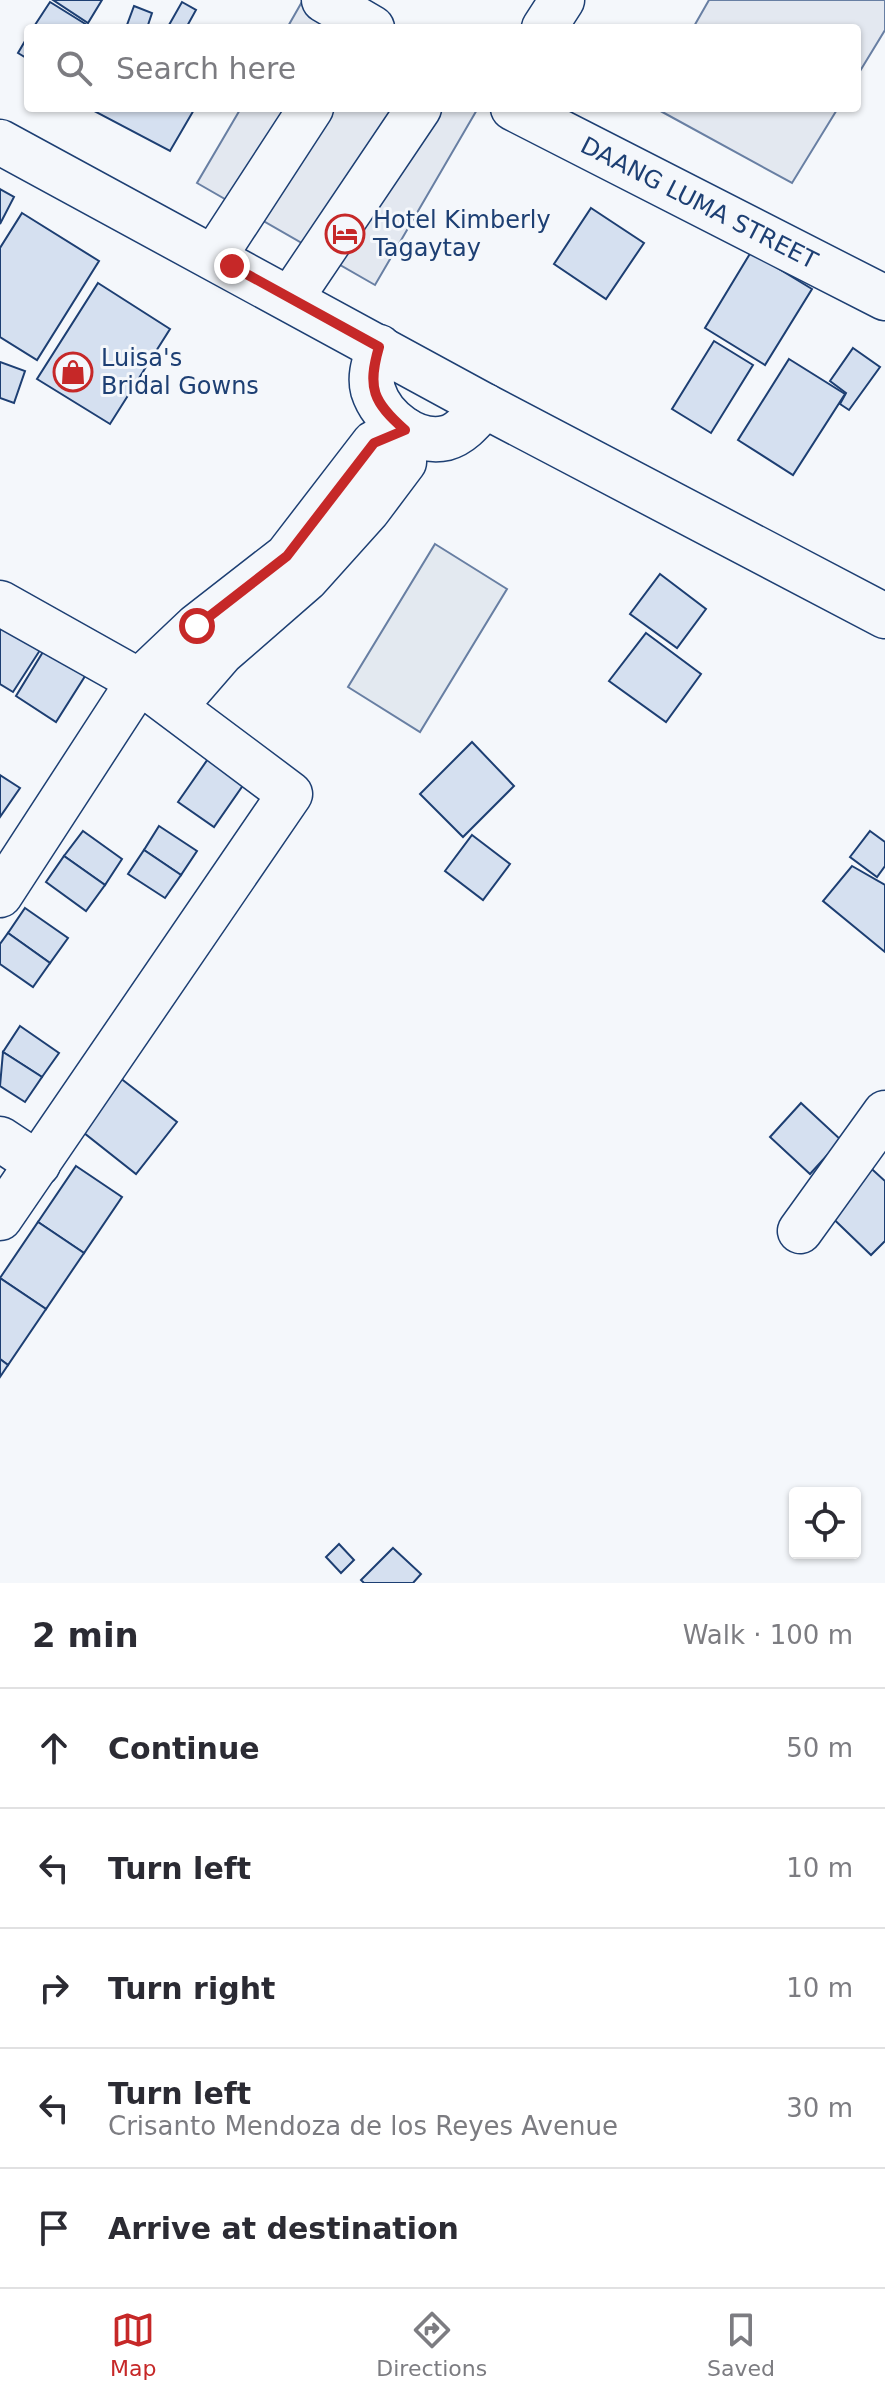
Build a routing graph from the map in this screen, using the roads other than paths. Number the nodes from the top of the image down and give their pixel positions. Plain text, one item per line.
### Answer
1 (324, 0) edge
2 (562, 0) edge
3 (362, 24) edge
4 (547, 24) edge
5 (308, 112) edge
6 (416, 112) edge
7 (521, 112) edge
8 (0, 142) edge
9 (214, 257) junction
10 (291, 298) junction
11 (885, 298) edge
12 (379, 347) junction
13 (485, 406) junction
14 (405, 430) junction
15 (0, 603) edge
16 (885, 616) edge
17 (139, 681) junction
18 (175, 706) junction
19 (0, 895) edge
20 (885, 1113) edge
21 (0, 1139) edge
22 (38, 1164) junction
23 (0, 1218) edge
24 (800, 1231) dead end

1 - 3 street
2 - 4 street
5 - 9 street
6 - 10 street
7 - 11 street, DAANG LUMA STREET
8 - 9 street
9 - 10 street
10 - 12 street
12 - 13 street
12 - 14 street
13 - 14 street
13 - 16 street
14 - 17 street
14 - 18 street
15 - 17 street
17 - 18 street
17 - 19 street
18 - 22 street
20 - 24 street
21 - 22 street
22 - 23 street

